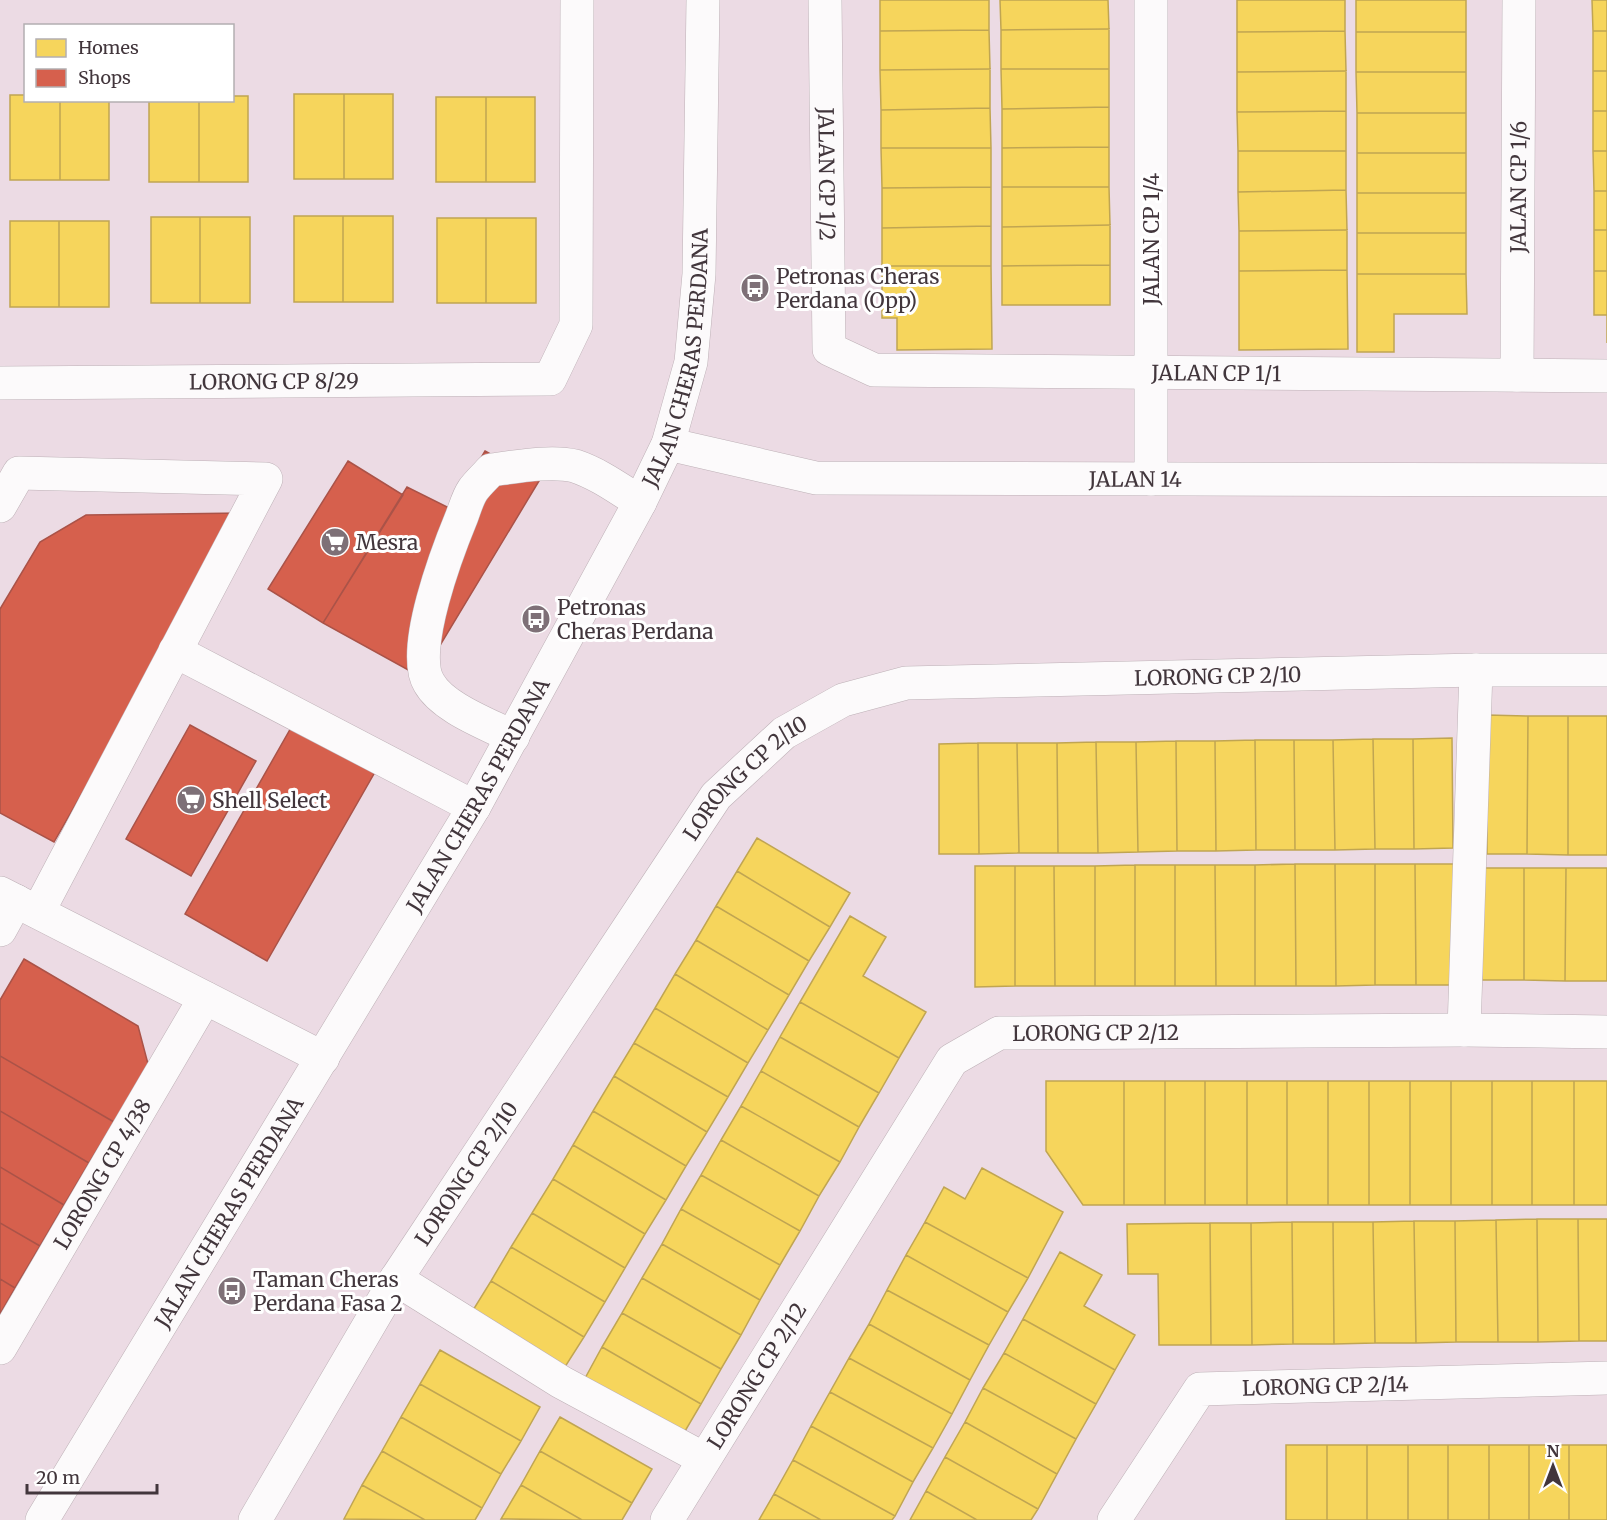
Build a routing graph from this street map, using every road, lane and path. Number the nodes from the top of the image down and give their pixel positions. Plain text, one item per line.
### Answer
1 (577, 0) edge
2 (703, 0) edge
3 (825, 0) edge
4 (1151, 0) edge
5 (1519, 0) edge
6 (829, 349) joint
7 (1151, 371) junction
8 (1517, 375) junction
9 (1607, 376) edge
10 (0, 383) edge
11 (668, 444) junction
12 (1150, 479) junction
13 (1607, 480) edge
14 (640, 502) junction
15 (0, 506) edge
16 (175, 651) junction
17 (1476, 670) junction
18 (1607, 670) edge
19 (513, 737) junction
20 (474, 807) junction
21 (18, 902) edge
22 (0, 930) edge
23 (206, 998) junction
24 (1464, 1030) junction
25 (1607, 1032) edge
26 (323, 1058) junction
27 (396, 1279) junction
28 (0, 1348) edge
29 (1607, 1378) edge
30 (704, 1459) junction
31 (42, 1520) edge
32 (255, 1520) edge
33 (667, 1520) edge
34 (1114, 1520) edge

1 - 10 street, LORONG CP 8/29
2 - 11 street, JALAN CHERAS PERDANA
3 - 6 street, JALAN CP 1/2
4 - 7 street, JALAN CP 1/4
5 - 8 street, JALAN CP 1/6
6 - 7 street, JALAN CP 1/1
7 - 8 street, JALAN CP 1/1
7 - 12 street, JALAN CP 1/4
8 - 9 street, JALAN CP 1/1
11 - 12 street, JALAN 14
11 - 14 street, JALAN CHERAS PERDANA
12 - 13 street, JALAN 14
14 - 19 street, JALAN CHERAS PERDANA
14 - 19 street
15 - 16 street
16 - 20 street
16 - 21 street
17 - 18 street, LORONG CP 2/10
17 - 24 street
17 - 27 street, LORONG CP 2/10
19 - 20 street, JALAN CHERAS PERDANA
20 - 26 street, JALAN CHERAS PERDANA
21 - 22 street
21 - 23 street
23 - 26 street
23 - 28 street, LORONG CP 4/38
24 - 25 street, LORONG CP 2/12
24 - 30 street, LORONG CP 2/12
26 - 31 street, JALAN CHERAS PERDANA
27 - 30 street
27 - 32 street, LORONG CP 2/10
29 - 34 street, LORONG CP 2/14
30 - 33 street, LORONG CP 2/12

